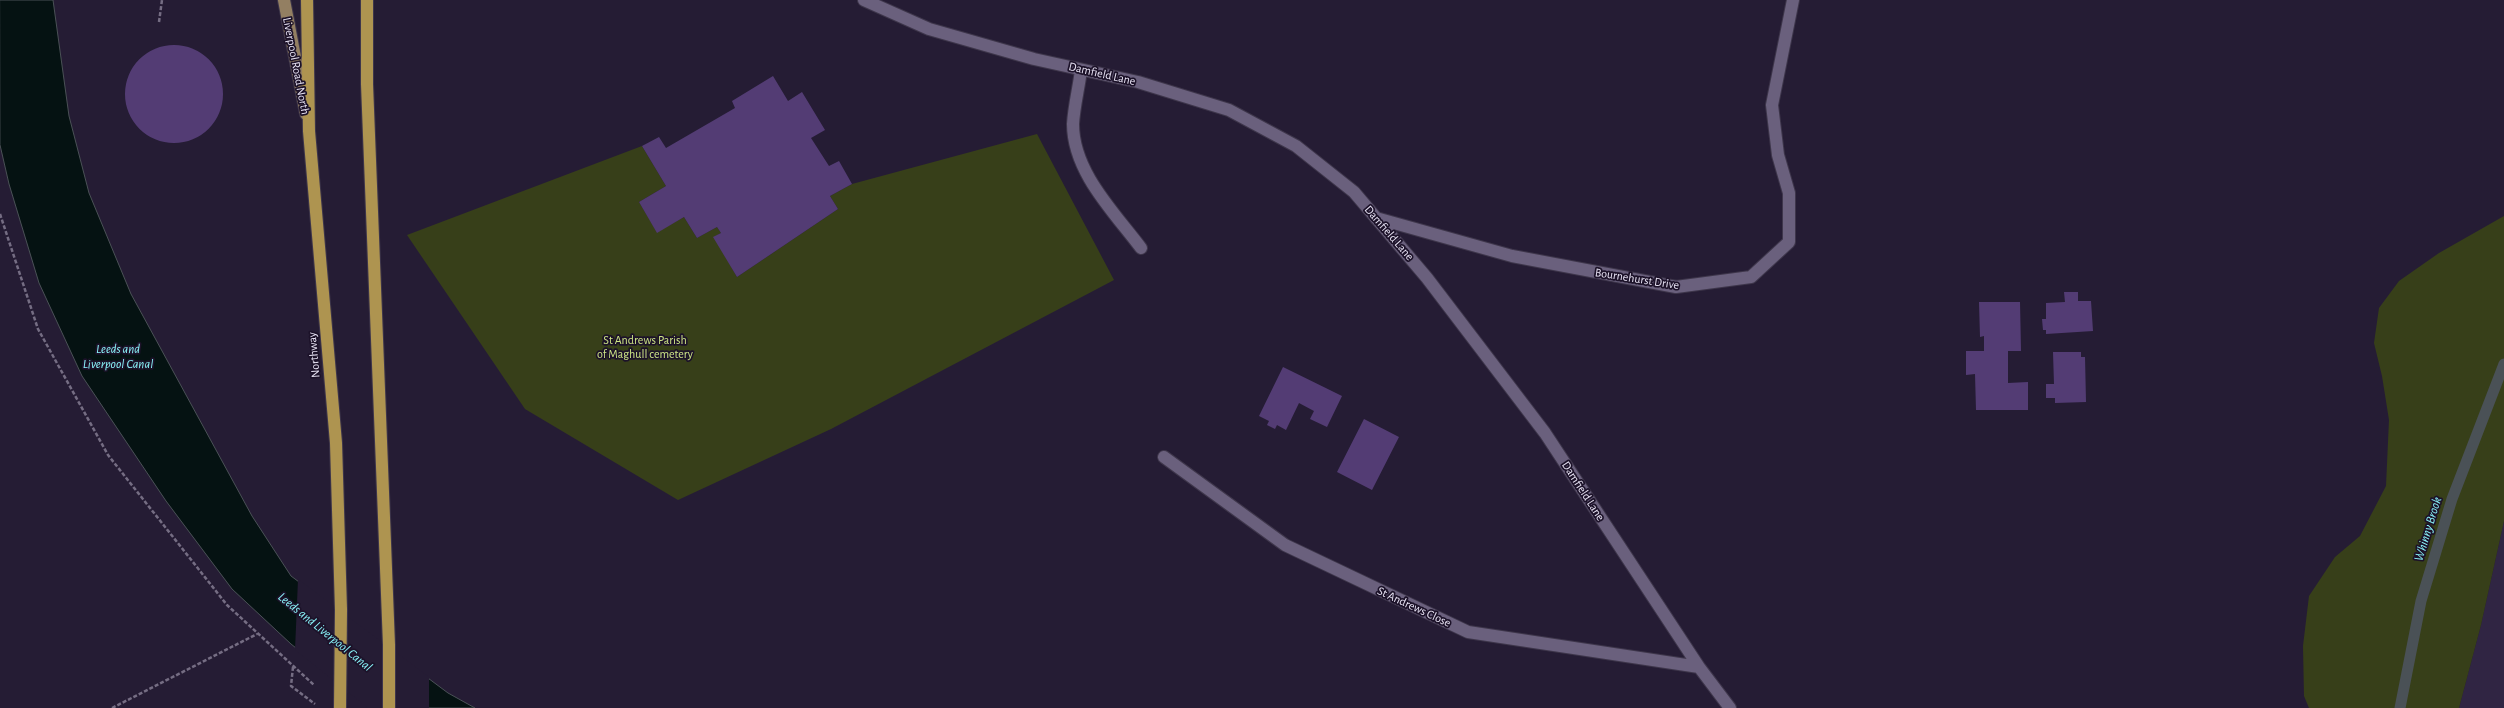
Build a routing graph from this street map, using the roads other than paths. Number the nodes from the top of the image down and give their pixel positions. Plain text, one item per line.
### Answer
1 (284, 0) edge
2 (306, 0) edge
3 (367, 0) edge
4 (864, 0) edge
5 (1792, 0) edge
6 (1081, 70) junction
7 (309, 131) junction
8 (1376, 218) junction
9 (1141, 248) dead end
10 (1164, 457) dead end
11 (1699, 666) junction
12 (340, 708) edge
13 (389, 708) edge
14 (1730, 708) edge

1 - 7 main road, Liverpool Road North
2 - 7 highway, Northway
3 - 13 highway
4 - 6 street, Damfield Lane
5 - 8 street, Bournehurst Drive
6 - 8 street, Damfield Lane
6 - 9 street
7 - 12 highway, Northway, bridge
8 - 11 street, Damfield Lane
10 - 11 street, St Andrews Close
11 - 14 street, Damfield Lane

